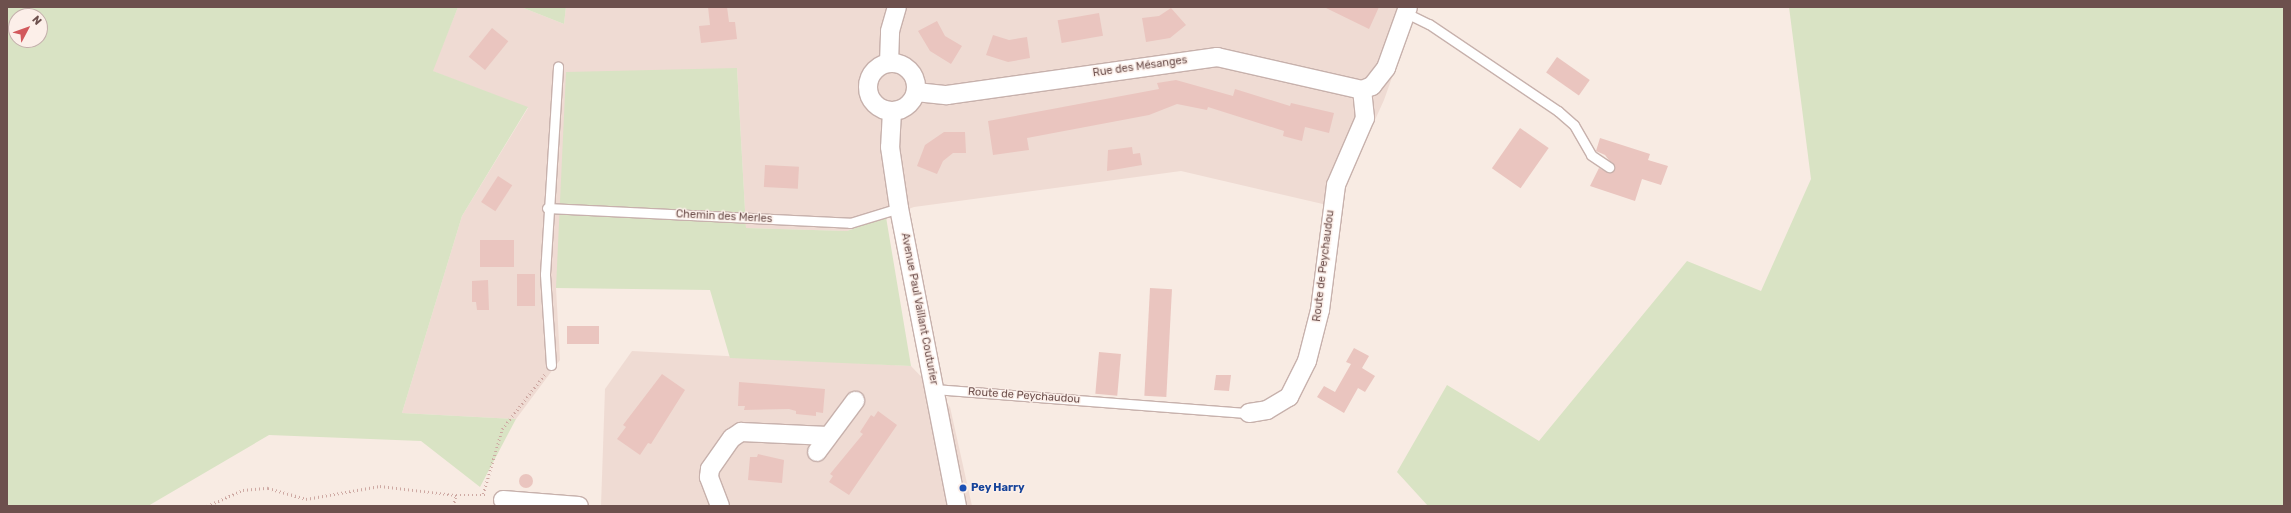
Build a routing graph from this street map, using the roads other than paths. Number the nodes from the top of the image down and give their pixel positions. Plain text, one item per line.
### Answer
1 (897, 7) edge
2 (1407, 10) edge
3 (889, 64) junction
4 (558, 66) dead end
5 (1362, 90) junction
6 (916, 92) junction
7 (892, 111) junction
8 (1609, 167) dead end
9 (547, 208) junction
10 (900, 208) junction
11 (551, 366) road end
12 (934, 389) junction
13 (855, 401) dead end
14 (1249, 413) joint
15 (828, 436) junction
16 (817, 452) dead end
17 (503, 500) road end
18 (579, 506) edge
19 (720, 506) edge
20 (956, 506) edge

1 - 3 street
2 - 5 street
2 - 8 lane
3 - 6 street
3 - 7 street
4 - 9 lane
5 - 6 street, Rue des Mésanges
5 - 14 street, Route de Peychaudou
6 - 7 street
7 - 10 street, Avenue Paul Vaillant Couturier
9 - 10 lane, Chemin des Merles
9 - 11 lane
10 - 12 street, Avenue Paul Vaillant Couturier
12 - 14 lane, Route de Peychaudou
12 - 20 street, Avenue Paul Vaillant Couturier
13 - 15 street
15 - 16 street
15 - 19 street
17 - 18 street

